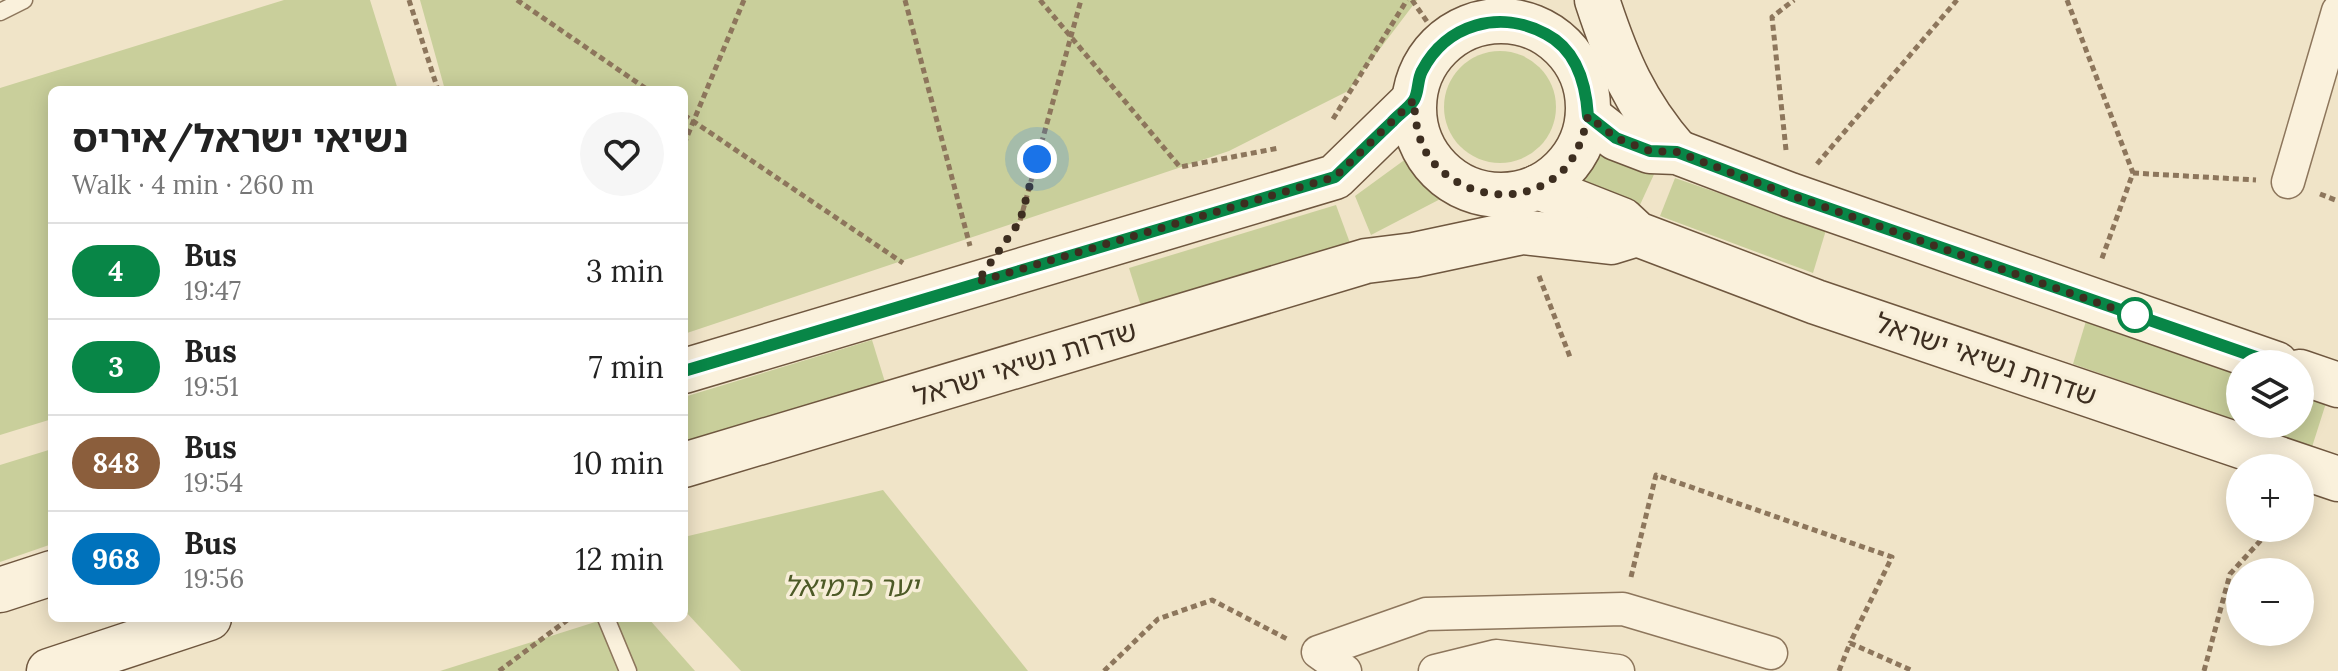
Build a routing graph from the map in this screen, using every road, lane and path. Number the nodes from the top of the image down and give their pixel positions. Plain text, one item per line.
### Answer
1 (24, 0) edge
2 (409, 0) edge
3 (517, 0) edge
4 (744, 0) edge
5 (905, 0) edge
6 (1040, 0) edge
7 (1081, 0) edge
8 (1410, 0) edge
9 (1595, 0) edge
10 (1794, 0) edge
11 (1957, 0) edge
12 (2067, 0) edge
13 (1489, 11) edge
14 (2338, 11) edge
15 (0, 12) edge
16 (1428, 23) dead end
17 (1071, 36) junction
18 (1568, 52) junction
19 (437, 86) edge
20 (642, 86) edge
21 (1414, 100) junction
22 (1588, 116) junction
23 (688, 117) edge
24 (694, 121) junction
25 (1328, 127) dead end
26 (688, 135) edge
27 (1290, 146) dead end
28 (1677, 152) junction
29 (2133, 173) junction
30 (2288, 182) joint
31 (1538, 187) junction
32 (1493, 195) junction
33 (1790, 195) junction
34 (1637, 234) junction
35 (1366, 261) junction
36 (912, 265) dead end
37 (1538, 274) dead end
38 (977, 282) junction
39 (2086, 299) junction
40 (2235, 350) edge
41 (1570, 357) dead end
42 (688, 370) edge
43 (2314, 377) edge
44 (2338, 385) edge
45 (688, 464) edge
46 (2338, 479) edge
47 (2259, 542) edge
48 (48, 574) edge
49 (0, 590) edge
50 (1623, 609) junction
51 (197, 622) edge
52 (565, 622) edge
53 (608, 622) edge
54 (1850, 643) junction
55 (1318, 652) junction
56 (1771, 653) dead end
57 (49, 671) edge
58 (499, 671) edge
59 (628, 671) edge
60 (1104, 671) edge
61 (1345, 671) edge
62 (1435, 671) edge
63 (1618, 671) edge
64 (1839, 671) edge
65 (1913, 671) edge
66 (2204, 671) edge

1 - 15 lane
2 - 19 path
3 - 20 path
4 - 24 path
5 - 38 path
6 - 17 path
7 - 17 path
8 - 16 path
8 - 25 path
9 - 18 main road
9 - 28 main road
10 - 33 path
11 - 33 path
12 - 29 path
13 - 18 main road
13 - 21 main road
14 - 30 street
17 - 27 path
17 - 38 path
18 - 22 main road
21 - 32 main road
21 - 38 main road
22 - 28 main road
22 - 31 main road
23 - 24 path
24 - 26 path
24 - 36 path
28 - 33 main road
29 - 30 path
29 - 39 path
31 - 32 main road
31 - 34 main road, שדרות נשיאי ישראל
32 - 35 main road, שדרות נשיאי ישראל
33 - 39 main road
34 - 35 main road, שדרות נשיאי ישראל
34 - 46 main road, שדרות נשיאי ישראל
35 - 45 main road, שדרות נשיאי ישראל
37 - 41 path
38 - 42 main road
39 - 40 main road
43 - 44 main road
47 - 66 path
48 - 49 main road
50 - 54 path
50 - 55 street
50 - 56 street
51 - 57 main road
52 - 58 path
53 - 59 lane
54 - 64 path
54 - 65 path
55 - 60 path
55 - 61 street
62 - 63 street

